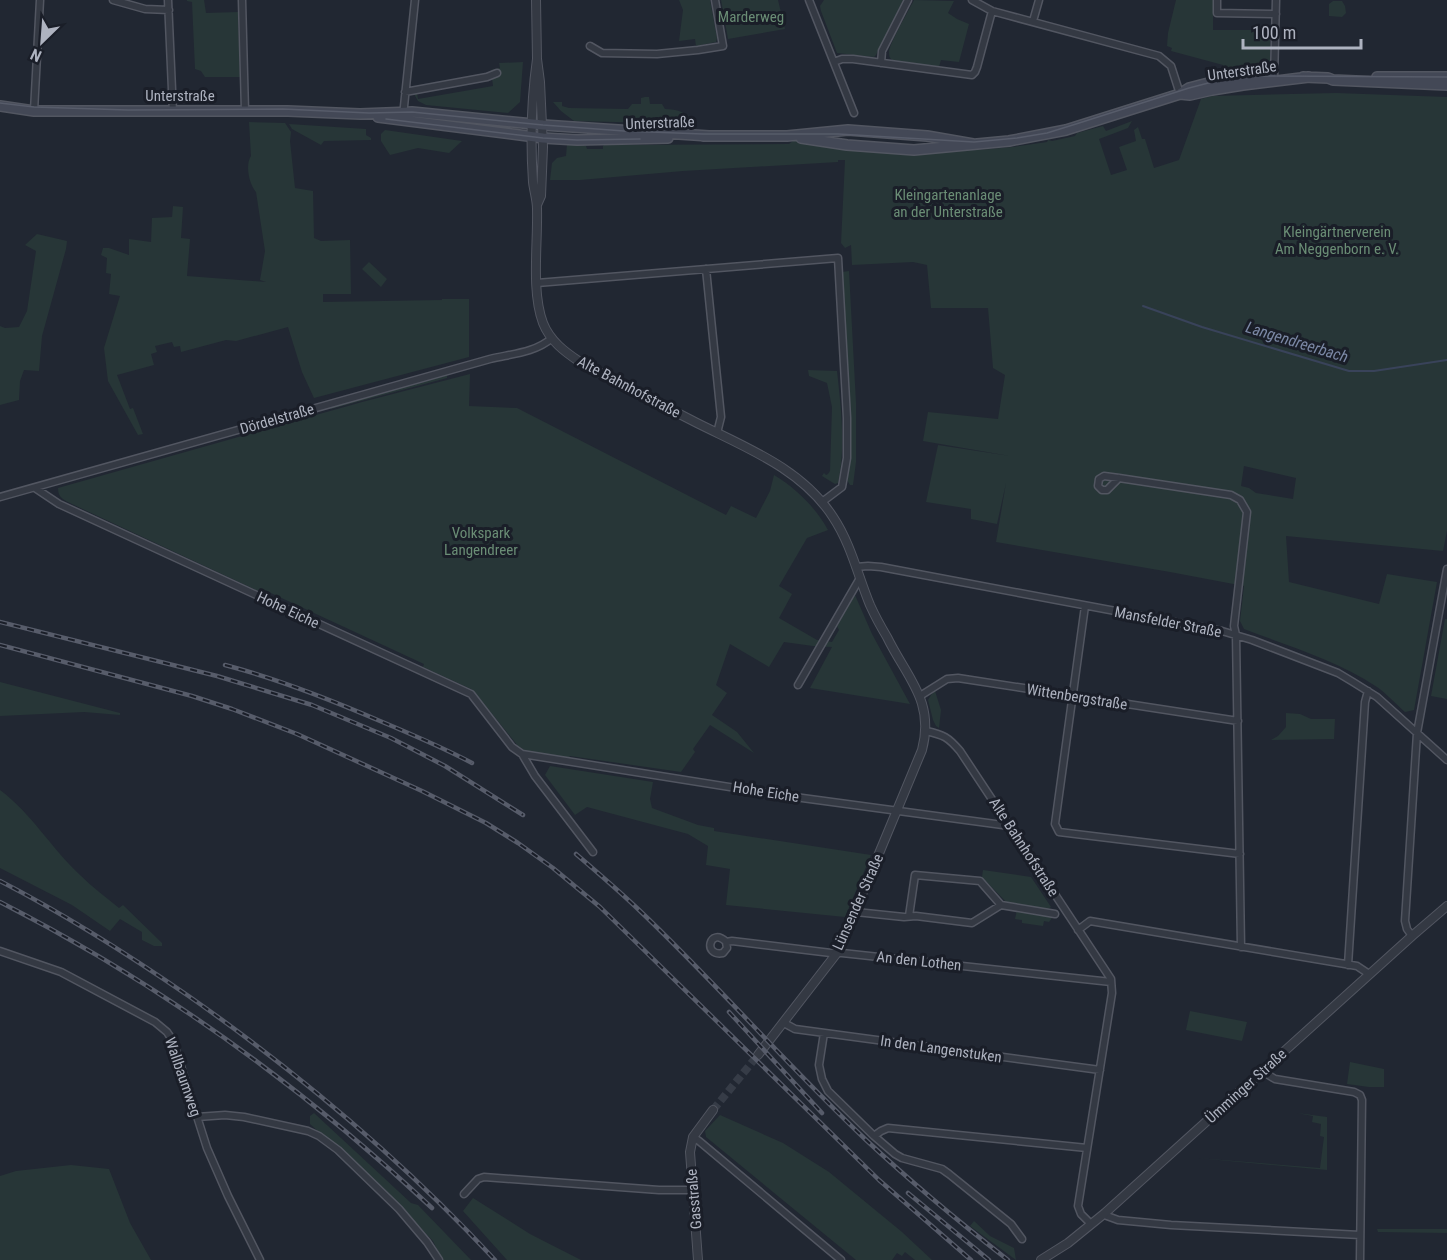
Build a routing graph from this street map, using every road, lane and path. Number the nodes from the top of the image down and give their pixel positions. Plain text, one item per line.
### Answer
1 (40, 0) edge
2 (113, 0) edge
3 (168, 0) edge
4 (242, 0) edge
5 (415, 0) edge
6 (536, 0) edge
7 (715, 0) edge
8 (908, 0) edge
9 (972, 0) edge
10 (1039, 0) edge
11 (1217, 0) edge
12 (1276, 0) edge
13 (811, 1) edge
14 (169, 10) junction
15 (992, 10) junction
16 (1276, 14) junction
17 (1033, 21) junction
18 (590, 46) dead end
19 (537, 59) junction
20 (834, 62) junction
21 (881, 63) junction
22 (497, 73) dead end
23 (1447, 77) edge
24 (1328, 78) junction
25 (1274, 79) junction
26 (1447, 85) edge
27 (405, 92) junction
28 (1180, 93) junction
29 (0, 106) edge
30 (34, 111) junction
31 (245, 111) junction
32 (172, 112) junction
33 (854, 113) dead end
34 (403, 116) junction
35 (531, 124) junction
36 (543, 126) junction
37 (531, 136) junction
38 (709, 136) junction
39 (787, 136) junction
40 (543, 138) junction
41 (973, 144) junction
42 (537, 207) junction
43 (706, 269) junction
44 (537, 283) junction
45 (552, 338) junction
46 (717, 433) junction
47 (1119, 478) junction
48 (35, 488) junction
49 (0, 497) edge
50 (822, 502) junction
51 (856, 567) junction
52 (1447, 569) edge
53 (860, 578) junction
54 (1084, 606) junction
55 (1236, 635) junction
56 (798, 685) dead end
57 (1368, 691) junction
58 (920, 696) junction
59 (1073, 696) junction
60 (1238, 721) junction
61 (926, 731) junction
62 (1417, 733) junction
63 (522, 754) junction
64 (1447, 760) edge
65 (897, 811) junction
66 (1010, 826) junction
67 (594, 852) dead end
68 (1240, 854) junction
69 (1001, 904) junction
70 (1447, 906) edge
71 (856, 912) junction
72 (1055, 914) dead end
73 (909, 916) junction
74 (1078, 930) junction
75 (1412, 936) junction
76 (726, 942) dead end
77 (1241, 947) junction
78 (0, 951) edge
79 (837, 953) junction
80 (1347, 965) junction
81 (1369, 974) junction
82 (1112, 982) junction
83 (784, 1023) junction
84 (824, 1033) junction
85 (758, 1055) tunnel mouth
86 (1100, 1070) junction
87 (1262, 1071) junction
88 (713, 1110) tunnel mouth
89 (197, 1117) junction
90 (874, 1136) junction
91 (693, 1137) junction
92 (1087, 1148) junction
93 (693, 1190) junction
94 (464, 1194) dead end
95 (1104, 1213) junction
96 (1091, 1224) junction
97 (1360, 1235) junction
98 (1022, 1239) dead end
99 (260, 1260) edge
100 (439, 1260) edge
101 (699, 1260) edge
102 (841, 1260) edge
103 (1041, 1260) edge
104 (1360, 1260) edge

1 - 30 street
2 - 14 street
3 - 14 street
4 - 31 street
5 - 27 street
6 - 19 street, Alte Bahnhofstraße
7 - 18 street
8 - 21 street
9 - 15 street
10 - 17 street
11 - 16 street
12 - 16 street
13 - 20 street
14 - 32 street
15 - 17 street
15 - 21 street
16 - 25 street
17 - 28 street
19 - 35 street, Alte Bahnhofstraße
19 - 36 street, Alte Bahnhofstraße
20 - 21 street
20 - 33 street
22 - 27 street
23 - 24 main road, Unterstraße
24 - 25 main road, Unterstraße
24 - 26 main road, Unterstraße
25 - 28 main road, Unterstraße
27 - 34 street
28 - 41 main road, Unterstraße
29 - 30 main road, Unterstraße
30 - 32 main road, Unterstraße
31 - 32 main road, Unterstraße
31 - 34 main road, Unterstraße
34 - 35 main road, Unterstraße
34 - 37 main road, Unterstraße
35 - 36 main road, Unterstraße
35 - 37 street, Alte Bahnhofstraße
36 - 38 main road, Unterstraße
36 - 40 street, Alte Bahnhofstraße
37 - 40 main road, Unterstraße
37 - 42 street, Alte Bahnhofstraße
38 - 39 main road, Unterstraße
38 - 40 main road, Unterstraße
39 - 41 main road, Unterstraße
39 - 41 main road, Unterstraße
40 - 42 street, Alte Bahnhofstraße
42 - 44 street, Alte Bahnhofstraße
43 - 44 street
43 - 46 street
43 - 50 street
44 - 45 street, Alte Bahnhofstraße
45 - 46 street, Alte Bahnhofstraße
45 - 48 street, Dördelstraße
46 - 50 street, Alte Bahnhofstraße
47 - 47 street
47 - 55 street
48 - 49 street, Dördelstraße
48 - 63 street, Hohe Eiche
50 - 51 street, Alte Bahnhofstraße
51 - 53 street, Alte Bahnhofstraße
51 - 54 street, Mansfelder Straße
52 - 62 street
53 - 56 street
53 - 58 street, Alte Bahnhofstraße
54 - 55 street, Mansfelder Straße
54 - 59 street
55 - 57 street, Mansfelder Straße
55 - 60 street
57 - 62 street, Mansfelder Straße
57 - 80 street
58 - 59 street, Wittenbergstraße
58 - 61 street, Alte Bahnhofstraße
59 - 60 street, Wittenbergstraße
59 - 68 street
60 - 68 street
61 - 65 street, Lünsender Straße
61 - 66 street, Alte Bahnhofstraße
62 - 64 street, Mansfelder Straße
62 - 75 street
63 - 65 street, Hohe Eiche
63 - 67 street, Hohe Eiche
65 - 66 street, Hohe Eiche
65 - 71 street, Lünsender Straße
66 - 74 street, Alte Bahnhofstraße
68 - 77 street
69 - 72 street
69 - 73 street
69 - 73 street
70 - 75 street, Ümminger Straße
71 - 73 street
71 - 79 street, Lünsender Straße
74 - 77 street
74 - 82 street, Alte Bahnhofstraße
75 - 81 street, Ümminger Straße
76 - 79 street, An den Lothen
77 - 80 street
78 - 89 street, Wallbaumweg
79 - 82 street, An den Lothen
79 - 83 street, Lünsender Straße
80 - 81 street
81 - 87 street, Ümminger Straße
82 - 86 street
83 - 84 street, In den Langenstuken
83 - 85 street, Lünsender Straße
84 - 86 street, In den Langenstuken
84 - 90 street
86 - 92 street
87 - 95 street, Ümminger Straße
87 - 97 street
88 - 91 street
89 - 99 street, Wallbaumweg
89 - 100 street
90 - 92 street
90 - 98 street
91 - 93 street, Gasstraße
91 - 102 street
92 - 96 street
93 - 94 street
93 - 101 street, Gasstraße
95 - 96 street, Ümminger Straße
95 - 97 street
96 - 103 street, Ümminger Straße
97 - 104 street

